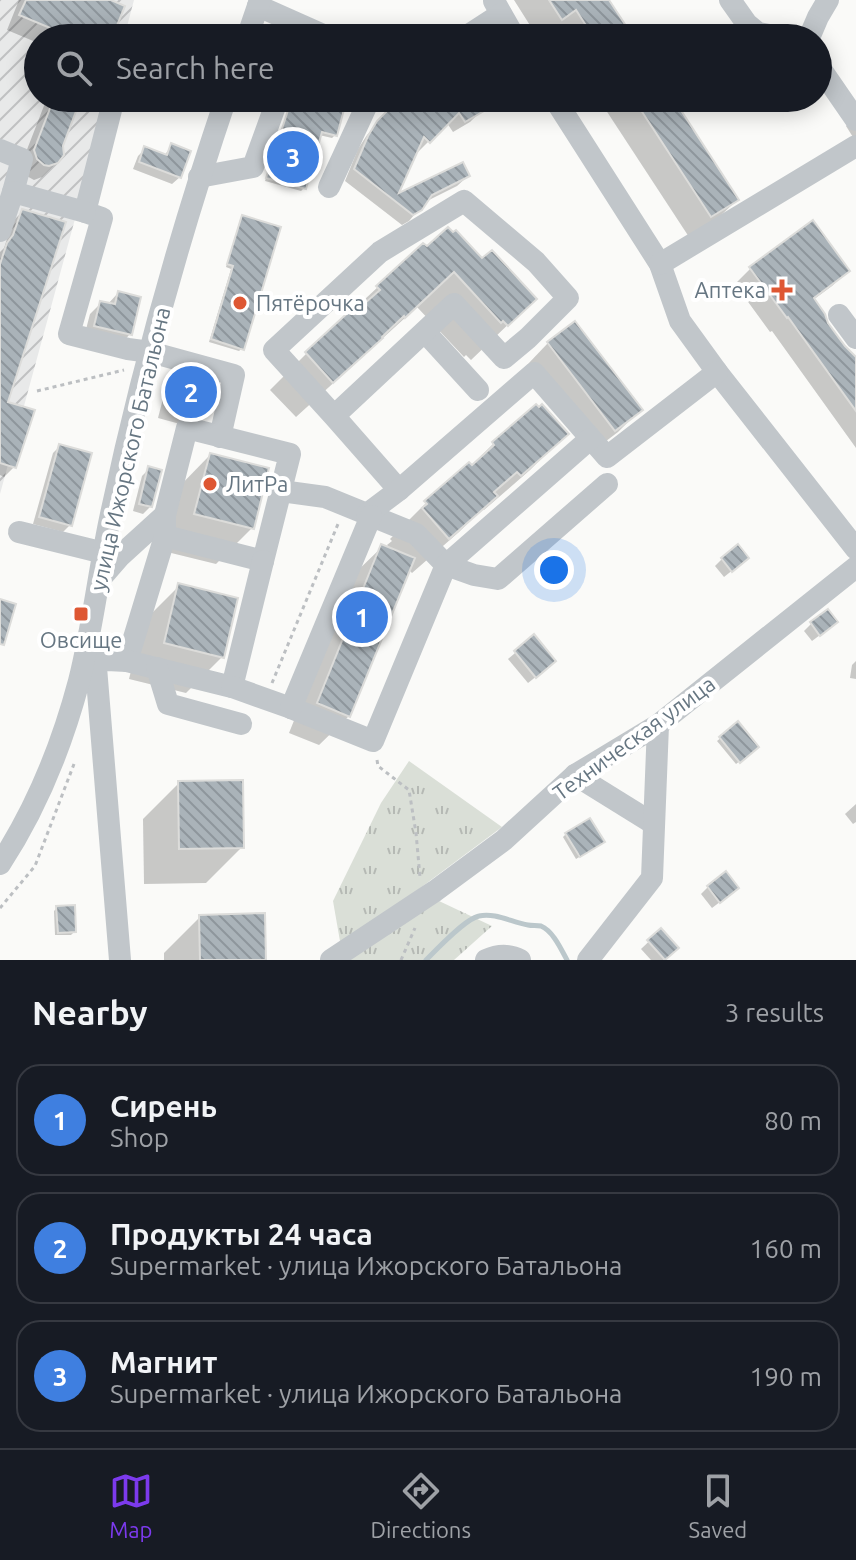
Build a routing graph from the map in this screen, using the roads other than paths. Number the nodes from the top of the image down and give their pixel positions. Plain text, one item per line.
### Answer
1 (730, 0) edge
2 (828, 0) edge
3 (259, 3) edge
4 (497, 7) edge
5 (252, 24) edge
6 (298, 24) edge
7 (479, 24) edge
8 (747, 24) edge
9 (815, 24) edge
10 (832, 82) edge
11 (852, 107) edge
12 (110, 112) edge
13 (221, 112) edge
14 (273, 112) edge
15 (364, 112) edge
16 (563, 112) edge
17 (856, 146) edge
18 (0, 150) edge
19 (199, 177) junction
20 (329, 187) dead end
21 (13, 192) junction
22 (85, 212) junction
23 (0, 231) edge
24 (660, 264) junction
25 (839, 315) dead end
26 (425, 332) junction
27 (856, 338) edge
28 (150, 352) junction
29 (717, 372) junction
30 (478, 390) dead end
31 (334, 416) junction
32 (220, 437) junction
33 (590, 439) junction
34 (607, 484) dead end
35 (399, 490) junction
36 (281, 491) junction
37 (361, 512) junction
38 (165, 526) junction
39 (19, 532) dead end
40 (856, 549) edge
41 (104, 553) junction
42 (263, 561) junction
43 (446, 565) junction
44 (856, 567) edge
45 (98, 581) junction
46 (92, 618) junction
47 (127, 661) junction
48 (96, 663) junction
49 (157, 668) junction
50 (232, 687) junction
51 (291, 708) junction
52 (241, 724) dead end
53 (658, 725) junction
54 (575, 775) junction
55 (654, 824) junction
56 (0, 864) edge
57 (120, 960) edge
58 (331, 960) edge
59 (486, 960) edge
60 (520, 960) edge
61 (588, 960) edge

1 - 8 street
2 - 9 street
3 - 5 street
3 - 6 street
4 - 7 street
10 - 11 street
12 - 22 street
13 - 19 street, улица Ижорского Батальона
14 - 19 street
15 - 20 street
16 - 24 street
17 - 24 street
18 - 21 street
19 - 28 street, улица Ижорского Батальона
21 - 22 street
21 - 23 street
22 - 28 street
24 - 29 street
25 - 27 street
26 - 30 street
26 - 31 street
26 - 31 street
28 - 32 street
28 - 41 street, улица Ижорского Батальона
29 - 33 street
29 - 40 street
31 - 35 street
32 - 36 street
32 - 38 street
33 - 35 street
33 - 43 street
34 - 43 street
35 - 37 street
36 - 37 street
36 - 42 street
37 - 43 street
37 - 51 street
38 - 42 street
38 - 45 street
38 - 47 street
39 - 41 street
41 - 45 street, улица Ижорского Батальона
42 - 50 street
43 - 51 street
44 - 53 street, Техническая улица
45 - 46 street, улица Ижорского Батальона
46 - 48 street, улица Ижорского Батальона
46 - 56 street, улица Ижорского Батальона
47 - 48 street
47 - 49 street
48 - 57 street, улица Ижорского Батальона
49 - 50 street
49 - 52 street
50 - 51 street
53 - 54 street, Техническая улица
53 - 55 street
54 - 55 street
54 - 58 street, Техническая улица
55 - 61 street
59 - 60 street

